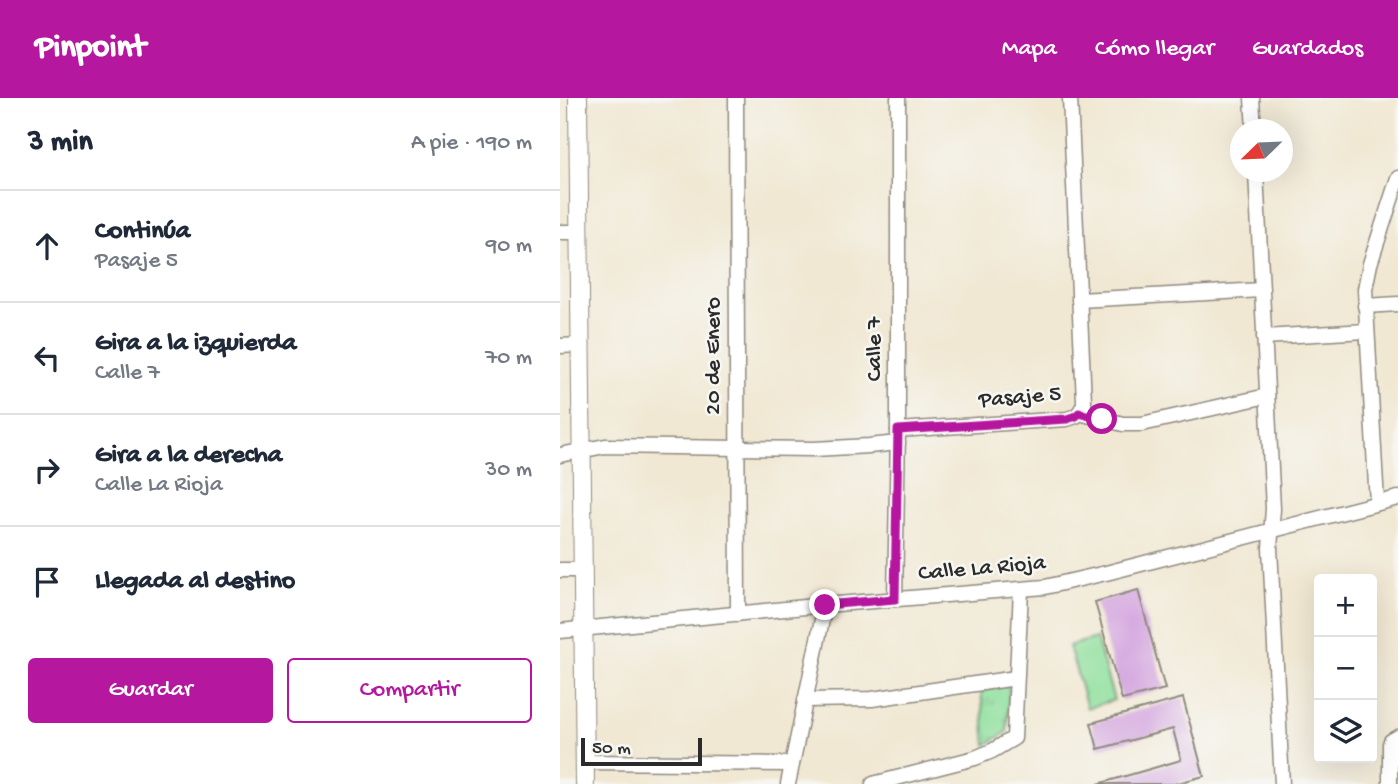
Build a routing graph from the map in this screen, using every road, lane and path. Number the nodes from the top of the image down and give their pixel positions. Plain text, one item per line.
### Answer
1 (578, 98) edge
2 (736, 98) edge
3 (898, 98) edge
4 (1070, 98) edge
5 (1252, 98) edge
6 (1253, 119) edge
7 (1398, 178) edge
8 (1257, 182) edge
9 (560, 232) edge
10 (579, 232) junction
11 (1262, 290) junction
12 (1079, 300) junction
13 (1398, 304) edge
14 (1364, 306) junction
15 (1366, 331) junction
16 (1264, 337) junction
17 (580, 345) junction
18 (560, 346) edge
19 (1267, 396) junction
20 (1079, 413) junction
21 (898, 436) junction
22 (737, 447) junction
23 (581, 451) junction
24 (560, 455) edge
25 (1398, 498) edge
26 (1377, 503) junction
27 (1272, 531) junction
28 (560, 570) edge
29 (582, 570) junction
30 (1021, 590) junction
31 (895, 599) junction
32 (825, 605) junction
33 (738, 614) junction
34 (583, 629) junction
35 (560, 631) edge
36 (1016, 678) junction
37 (805, 700) junction
38 (1398, 737) edge
39 (584, 762) junction
40 (792, 764) junction
41 (585, 784) edge
42 (791, 784) edge
43 (873, 784) edge
44 (1282, 784) edge
45 (1390, 784) edge

1 - 10 street
2 - 22 street, 20 de Enero
3 - 21 street, Calle 7
4 - 12 street
5 - 6 street
7 - 14 street
8 - 11 street
9 - 10 street
10 - 17 street
11 - 12 street
11 - 16 street
12 - 20 street
13 - 14 street
14 - 15 street
15 - 16 street
15 - 26 street
16 - 19 street
17 - 18 street
17 - 23 street
19 - 20 street, Pasaje 5
19 - 27 street
20 - 21 street, Pasaje 5
21 - 22 street, Pasaje 5
21 - 31 street, Calle 7
22 - 23 street, Pasaje 5
22 - 33 street, 20 de Enero
23 - 24 street, Pasaje 5
23 - 29 street
25 - 26 street, Calle La Rioja
26 - 27 street, Calle La Rioja
27 - 30 street, Calle La Rioja
27 - 44 street
28 - 29 street
29 - 34 street
30 - 31 street, Calle La Rioja
30 - 36 street
31 - 32 street, Calle La Rioja
32 - 33 street, Calle La Rioja
32 - 37 street
33 - 34 street, Calle La Rioja
34 - 35 street, Calle La Rioja
34 - 39 street
36 - 37 street
36 - 43 street
37 - 40 street
38 - 45 street
39 - 40 street
39 - 41 street
40 - 42 street

